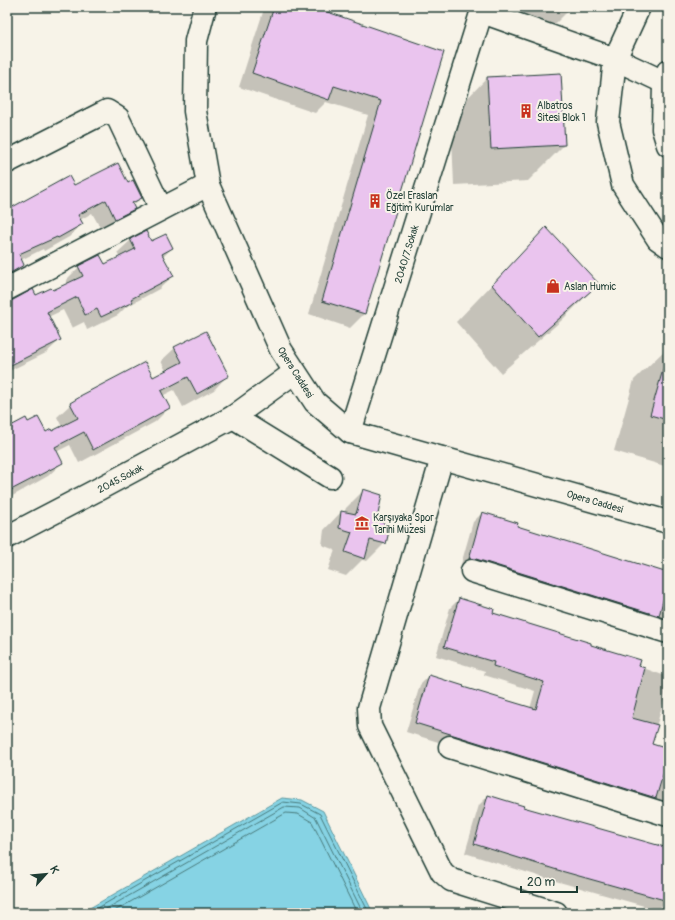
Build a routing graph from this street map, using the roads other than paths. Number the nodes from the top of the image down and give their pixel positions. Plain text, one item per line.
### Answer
1 (204, 7) edge
2 (639, 7) edge
3 (482, 9) edge
4 (615, 59) junction
5 (667, 79) edge
6 (668, 145) edge
7 (7, 162) edge
8 (208, 185) junction
9 (161, 209) junction
10 (668, 246) edge
11 (7, 289) edge
12 (295, 372) junction
13 (233, 417) junction
14 (350, 432) junction
15 (442, 458) junction
16 (330, 477) dead end
17 (668, 522) edge
18 (7, 537) edge
19 (472, 571) dead end
20 (668, 632) edge
21 (450, 747) dead end
22 (668, 814) edge
23 (556, 913) edge

1 - 8 street, Opera Caddesi
2 - 4 street
3 - 4 street
3 - 14 street, 2040/7.Sokak
4 - 5 street
4 - 10 street
5 - 6 street
7 - 9 street
8 - 9 street
8 - 12 street, Opera Caddesi
9 - 11 street
12 - 13 street, 2045.Sokak
12 - 14 street, Opera Caddesi
13 - 16 street
13 - 18 street, 2045.Sokak
14 - 15 street, Opera Caddesi
15 - 17 street, Opera Caddesi
15 - 23 street
19 - 20 street
21 - 22 street

